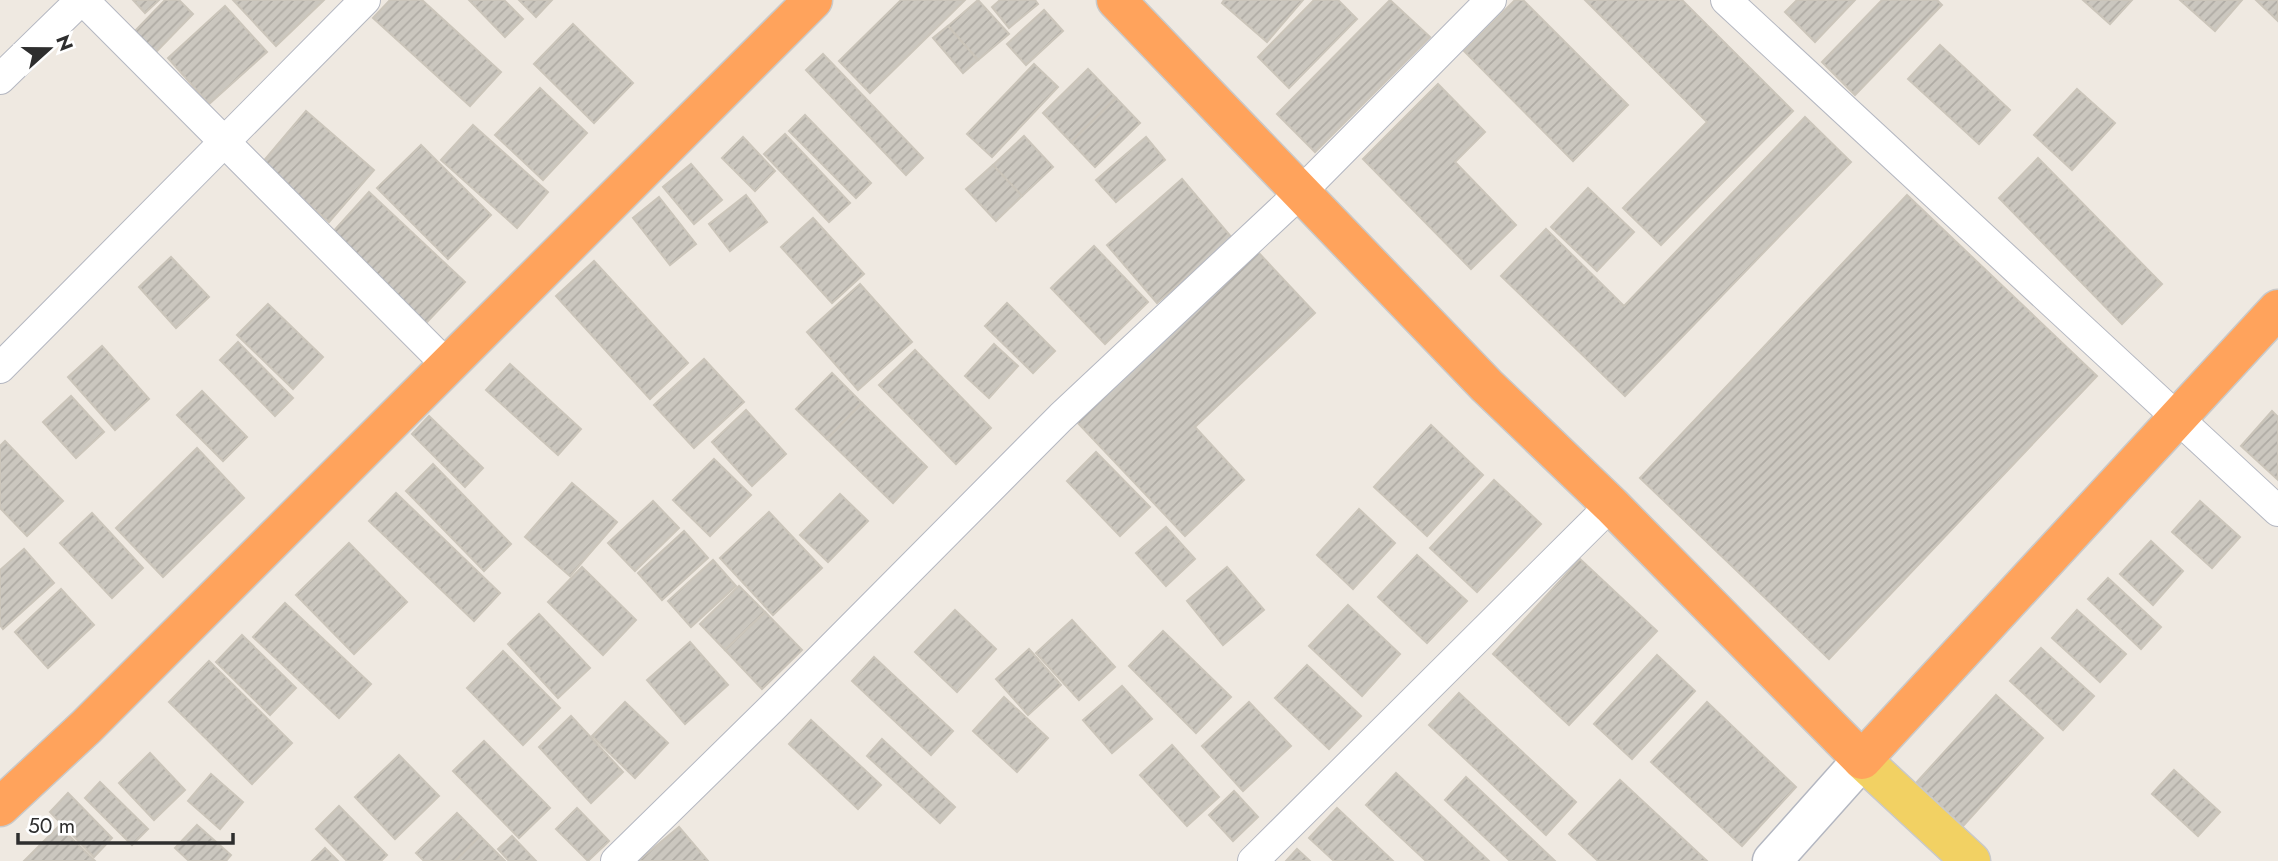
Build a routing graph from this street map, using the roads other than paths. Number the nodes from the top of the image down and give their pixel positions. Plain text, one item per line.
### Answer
1 (82, 0) edge
2 (365, 0) edge
3 (813, 0) edge
4 (1116, 0) edge
5 (1491, 0) edge
6 (1726, 0) edge
7 (0, 79) edge
8 (222, 142) junction
9 (1301, 192) junction
10 (2278, 309) edge
11 (447, 365) junction
12 (0, 368) edge
13 (2178, 418) junction
14 (1611, 505) junction
15 (2278, 511) edge
16 (1862, 760) junction
17 (0, 807) edge
18 (616, 861) edge
19 (1253, 861) edge
20 (1772, 861) edge
21 (1971, 861) edge

1 - 7 street
1 - 8 street
2 - 8 street
3 - 11 highway
4 - 9 highway
5 - 9 street
6 - 13 street
8 - 11 street
8 - 12 street
9 - 14 highway
9 - 18 street
10 - 13 highway
11 - 17 highway
13 - 15 street
13 - 16 highway
14 - 16 highway
14 - 19 street
16 - 20 street
16 - 21 main road

